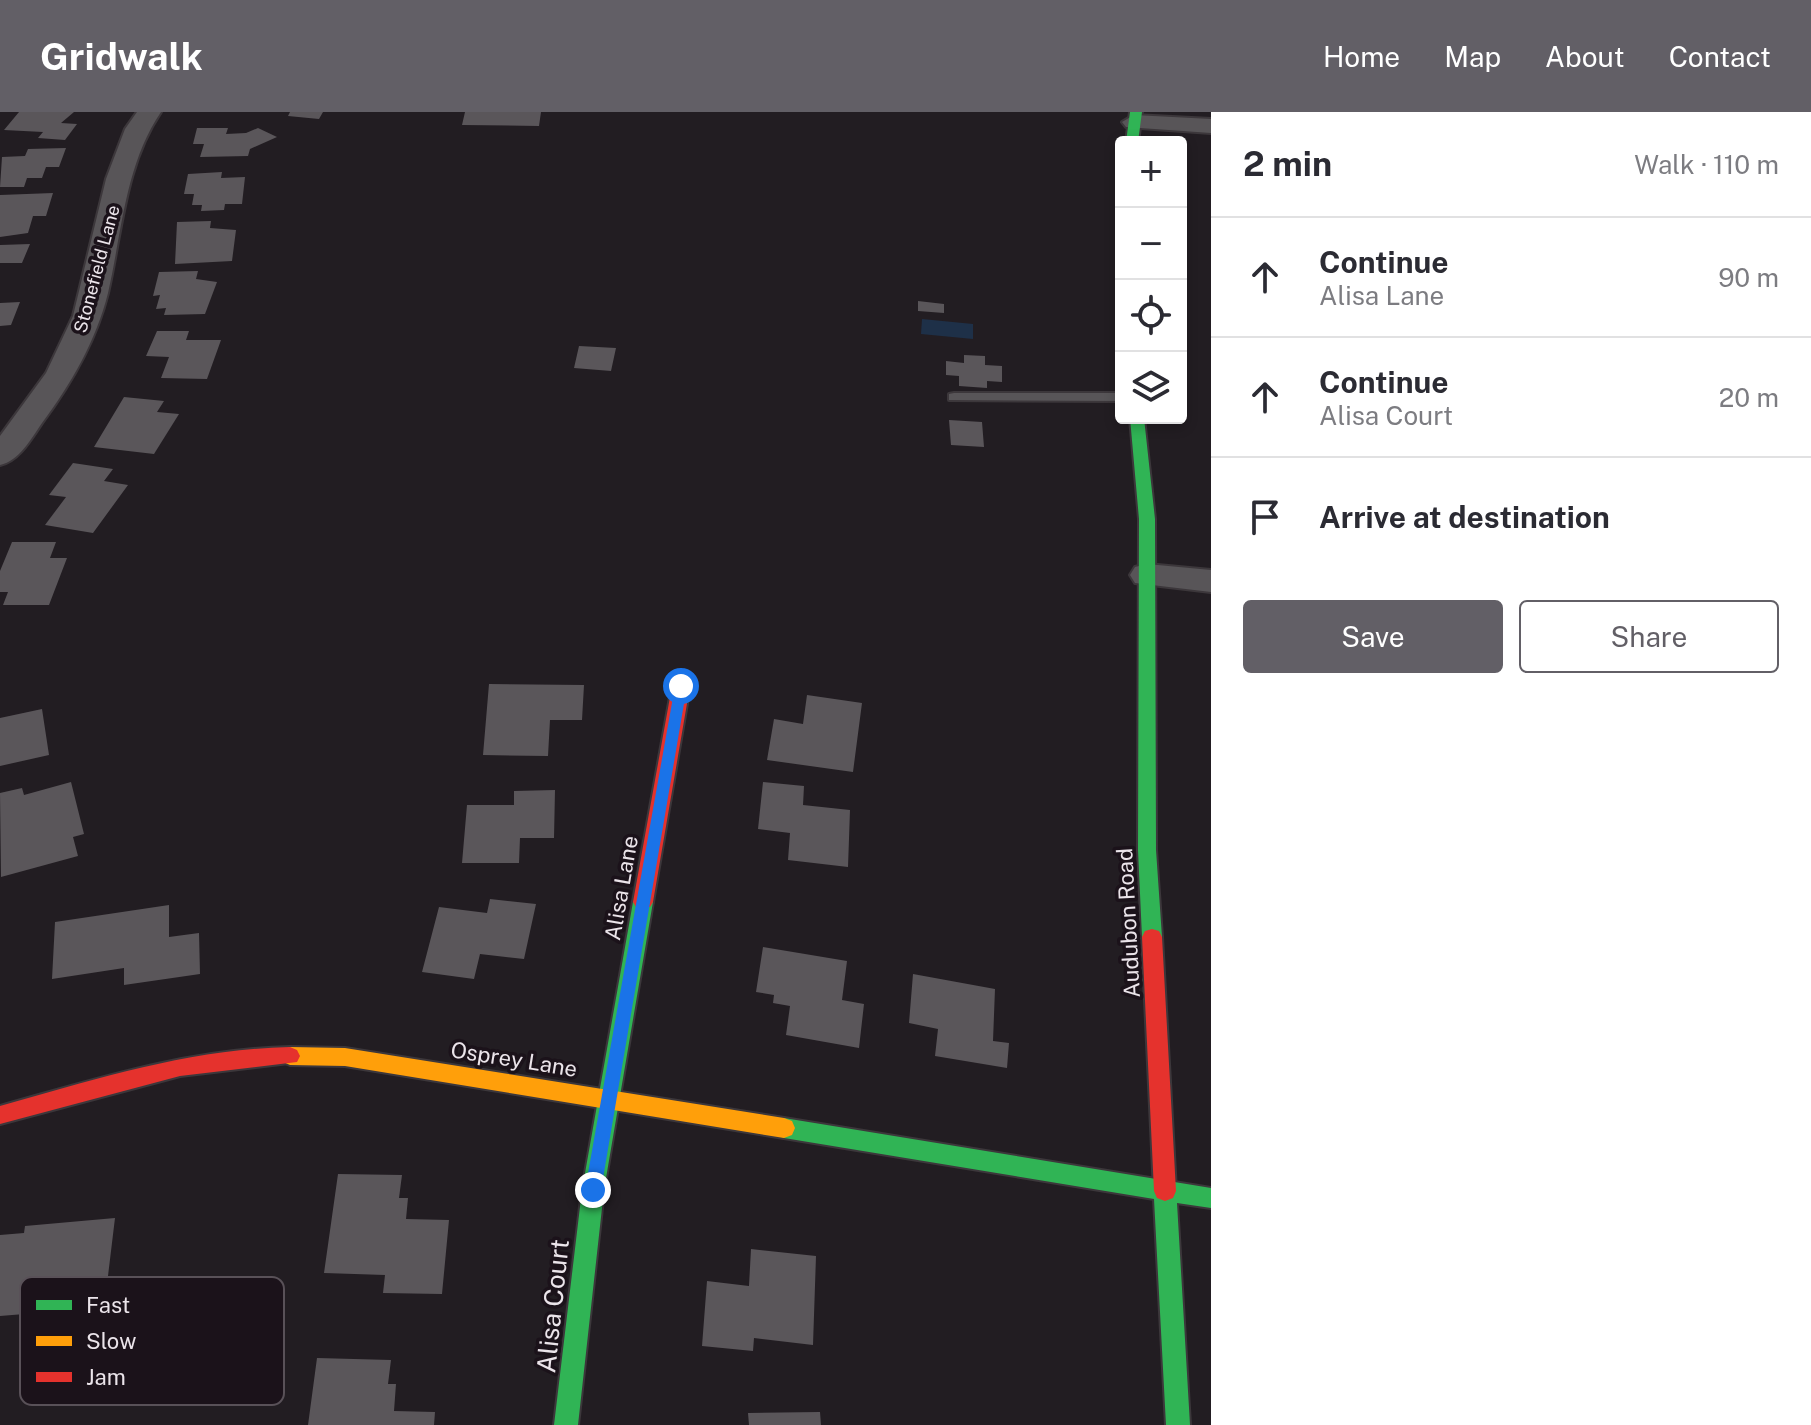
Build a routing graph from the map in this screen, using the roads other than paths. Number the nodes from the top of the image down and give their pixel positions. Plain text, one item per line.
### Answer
1 (149, 112) edge
2 (1134, 125) edge
3 (1211, 126) edge
4 (954, 397) dead end
5 (1115, 397) edge
6 (1138, 424) edge
7 (0, 456) edge
8 (1147, 575) junction
9 (1211, 581) edge
10 (681, 686) dead end
11 (608, 1098) junction
12 (0, 1115) edge
13 (1166, 1189) junction
14 (1211, 1198) edge
15 (566, 1425) edge
16 (1178, 1425) edge

1 - 7 street, Stonefield Lane
2 - 3 street
4 - 5 lane
6 - 8 street, Audubon Road
8 - 9 street
8 - 13 street, Audubon Road
10 - 11 street, Alisa Lane
11 - 12 street, Osprey Lane
11 - 13 street, Osprey Lane
11 - 15 street, Alisa Court
13 - 14 street, Osprey Lane
13 - 16 street, Audubon Road

